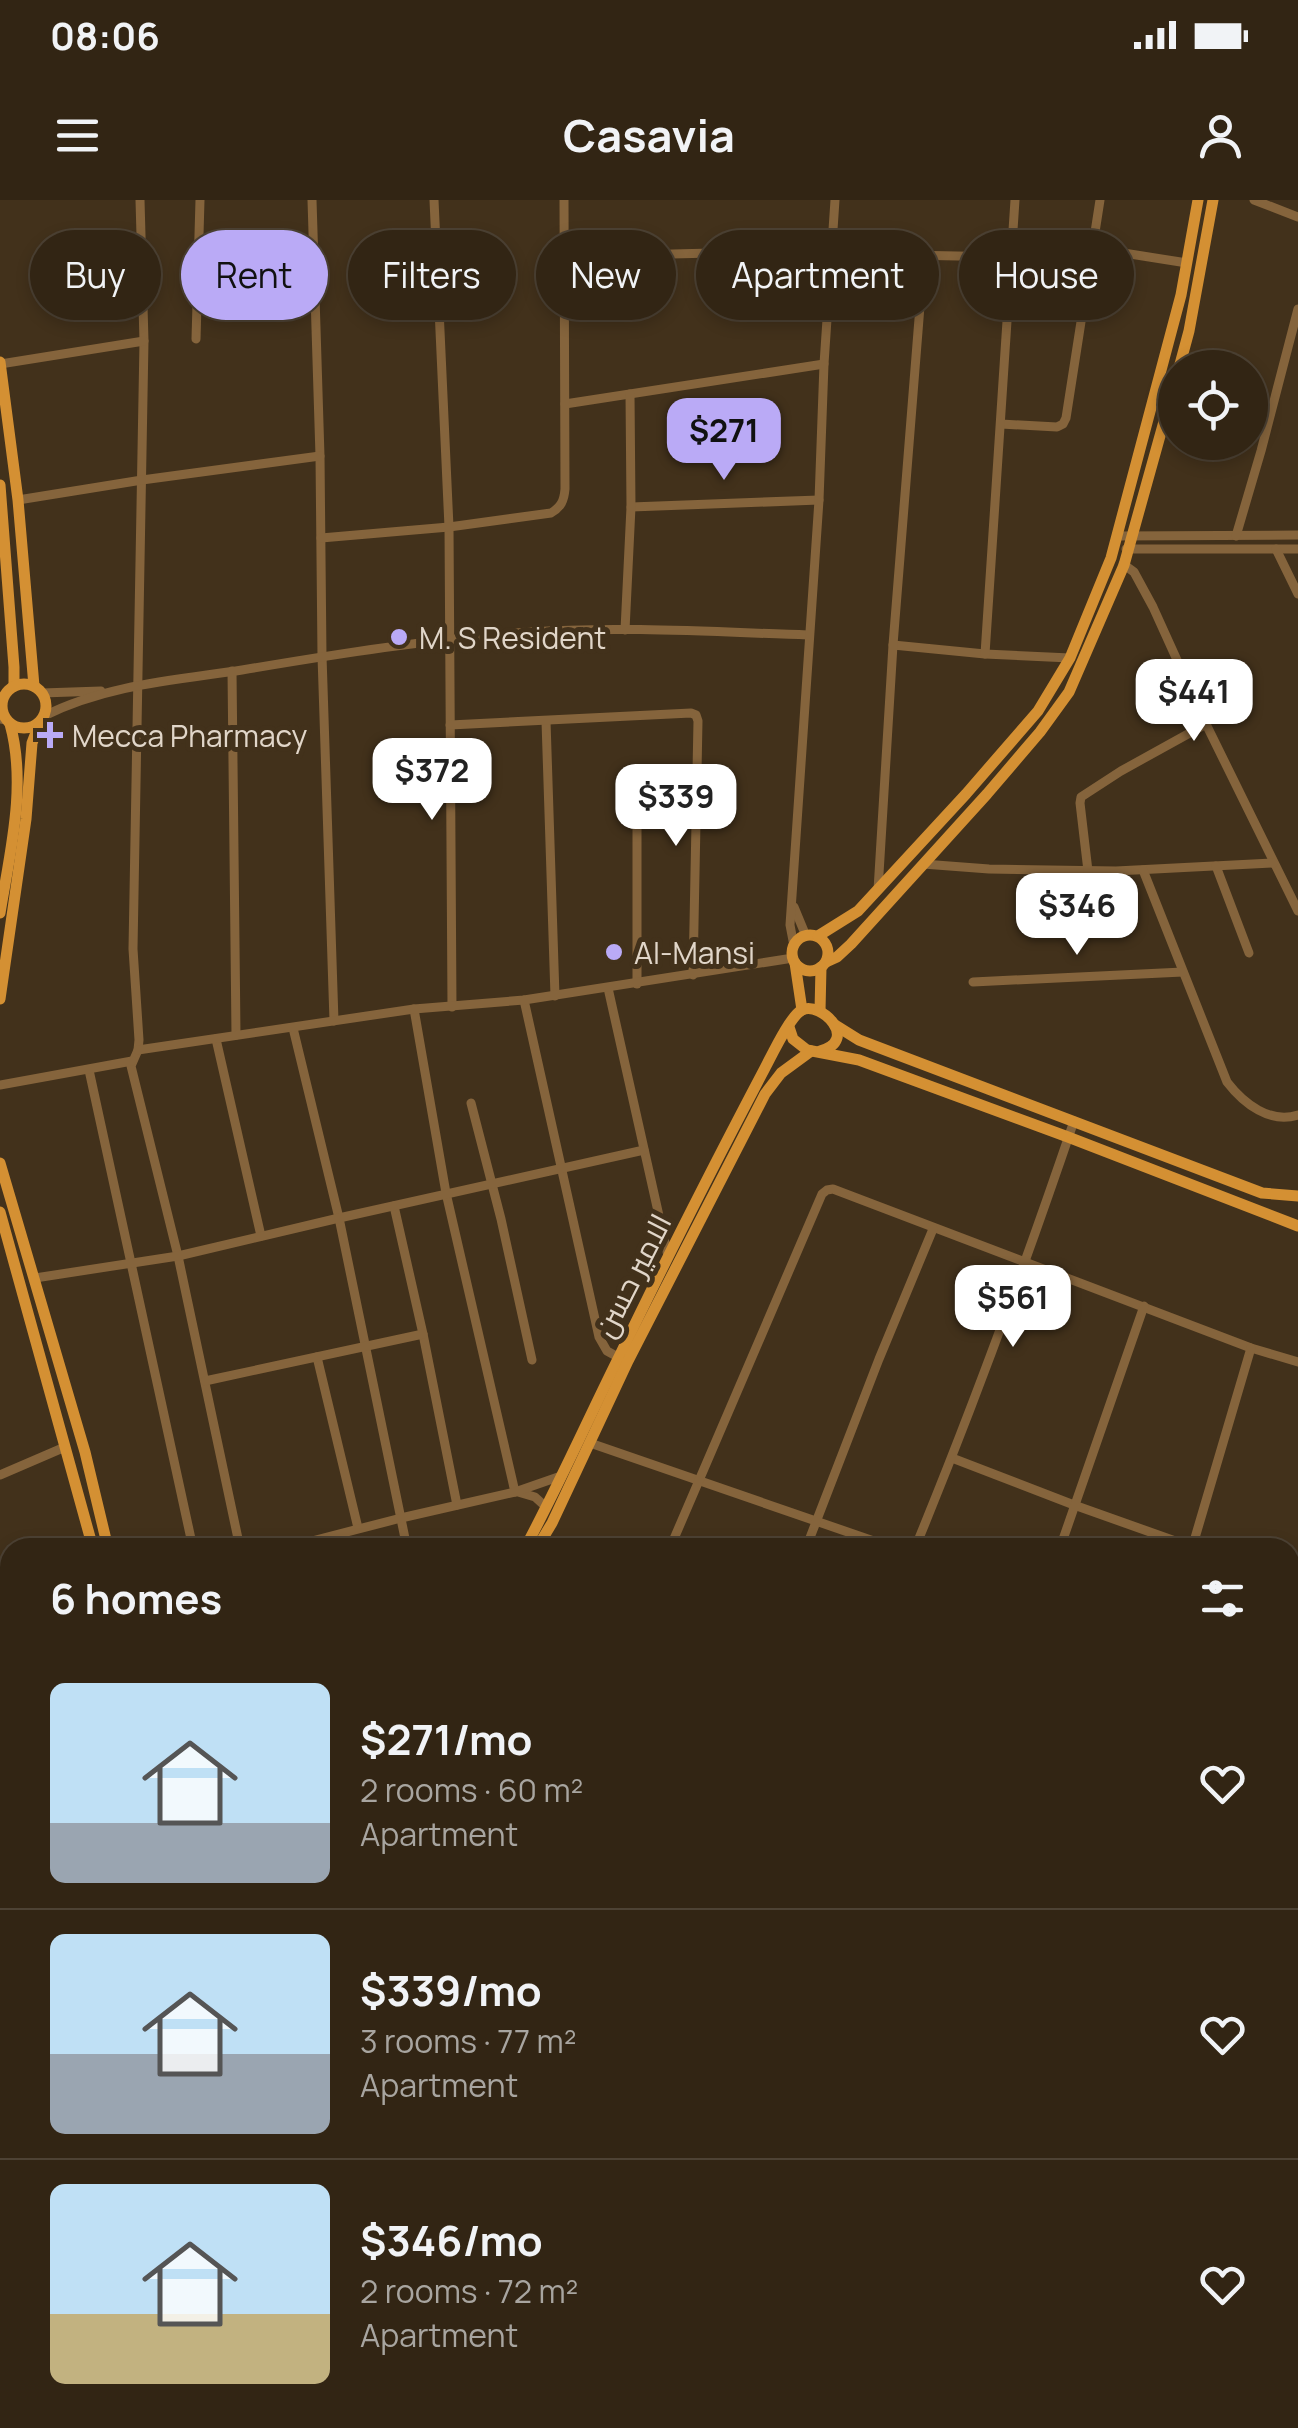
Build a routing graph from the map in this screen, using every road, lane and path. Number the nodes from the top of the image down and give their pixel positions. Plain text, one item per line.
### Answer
1 (140, 200) edge
2 (200, 200) edge
3 (312, 200) edge
4 (434, 200) edge
5 (564, 200) edge
6 (835, 200) edge
7 (1015, 200) edge
8 (1100, 200) edge
9 (1198, 200) edge
10 (1213, 200) edge
11 (1254, 200) edge
12 (1298, 216) edge
13 (564, 230) edge
14 (833, 230) edge
15 (1012, 230) edge
16 (1095, 230) edge
17 (1134, 255) edge
18 (1187, 263) junction
19 (1298, 309) edge
20 (564, 320) edge
21 (827, 320) edge
22 (919, 320) edge
23 (1007, 320) edge
24 (1081, 320) edge
25 (1295, 332) edge
26 (196, 339) dead end
27 (144, 341) junction
28 (1184, 350) edge
29 (0, 363) edge
30 (824, 364) junction
31 (630, 394) junction
32 (564, 404) junction
33 (1001, 424) junction
34 (1158, 443) edge
35 (320, 456) junction
36 (142, 480) junction
37 (0, 485) edge
38 (18, 500) junction
39 (818, 500) junction
40 (631, 507) junction
41 (449, 526) junction
42 (1298, 535) edge
43 (1236, 536) junction
44 (321, 538) junction
45 (1130, 543) junction
46 (1114, 547) junction
47 (1276, 549) junction
48 (1298, 549) edge
49 (1124, 564) junction
50 (1298, 594) edge
51 (624, 630) junction
52 (808, 634) junction
53 (451, 639) junction
54 (892, 645) junction
55 (985, 654) junction
56 (322, 656) junction
57 (1070, 658) junction
58 (31, 665) junction
59 (14, 667) junction
60 (232, 671) junction
61 (138, 685) junction
62 (14, 686) junction
63 (38, 690) junction
64 (108, 692) junction
65 (2, 697) edge
66 (42, 719) junction
67 (5, 721) edge
68 (546, 721) junction
69 (1206, 724) junction
70 (450, 725) junction
71 (32, 743) junction
72 (14, 744) junction
73 (637, 797) dead end
74 (925, 836) junction
75 (937, 849) junction
76 (1273, 863) junction
77 (923, 864) junction
78 (1216, 866) junction
79 (1088, 870) junction
80 (1143, 870) junction
81 (878, 890) junction
82 (793, 905) junction
83 (1298, 911) edge
84 (0, 913) edge
85 (812, 936) junction
86 (1249, 952) dead end
87 (794, 956) junction
88 (824, 965) junction
89 (1183, 972) junction
90 (693, 975) junction
91 (974, 982) dead end
92 (636, 984) junction
93 (608, 988) junction
94 (555, 996) junction
95 (0, 999) edge
96 (524, 1000) junction
97 (452, 1007) junction
98 (414, 1009) junction
99 (802, 1010) junction
100 (827, 1018) junction
101 (334, 1021) junction
102 (789, 1027) junction
103 (293, 1028) junction
104 (236, 1035) junction
105 (216, 1039) junction
106 (138, 1050) junction
107 (816, 1051) junction
108 (132, 1061) junction
109 (89, 1070) junction
110 (0, 1085) edge
111 (471, 1103) dead end
112 (1298, 1114) edge
113 (1074, 1121) junction
114 (1068, 1137) junction
115 (644, 1150) junction
116 (0, 1163) edge
117 (560, 1168) junction
118 (490, 1184) junction
119 (446, 1193) junction
120 (1298, 1198) edge
121 (394, 1206) junction
122 (0, 1212) edge
123 (339, 1218) junction
124 (1298, 1225) edge
125 (933, 1229) junction
126 (262, 1236) junction
127 (178, 1256) junction
128 (668, 1256) junction
129 (1025, 1262) junction
130 (130, 1264) junction
131 (35, 1278) junction
132 (1144, 1306) junction
133 (423, 1334) junction
134 (366, 1347) junction
135 (1251, 1348) junction
136 (317, 1357) junction
137 (623, 1359) junction
138 (532, 1360) dead end
139 (1298, 1362) edge
140 (205, 1380) junction
141 (590, 1443) junction
142 (65, 1447) junction
143 (952, 1458) junction
144 (0, 1475) edge
145 (562, 1476) junction
146 (699, 1479) junction
147 (515, 1492) junction
148 (457, 1505) junction
149 (1074, 1506) junction
150 (546, 1507) junction
151 (400, 1518) junction
152 (817, 1520) junction
153 (358, 1528) junction
154 (90, 1538) edge
155 (106, 1538) edge
156 (191, 1538) edge
157 (238, 1538) edge
158 (322, 1538) edge
159 (405, 1538) edge
160 (530, 1538) edge
161 (543, 1538) edge
162 (674, 1538) edge
163 (810, 1538) edge
164 (866, 1538) edge
165 (920, 1538) edge
166 (1063, 1538) edge
167 (1167, 1538) edge
168 (1196, 1538) edge

1 - 27 street
2 - 26 street
3 - 35 street
4 - 41 street
5 - 13 street
6 - 14 street
7 - 15 street
8 - 16 street
9 - 18 main road
10 - 28 main road
11 - 12 street
17 - 18 street
18 - 46 main road
19 - 25 street
20 - 32 street
21 - 30 street
22 - 54 street
23 - 33 street
24 - 33 street
25 - 43 street
27 - 29 street
27 - 36 street
29 - 38 main road
30 - 31 street
30 - 39 street
31 - 32 street
31 - 40 street
32 - 41 street
33 - 55 street
34 - 45 main road
35 - 36 street
35 - 44 street
36 - 38 street
36 - 61 street
37 - 59 main road
38 - 58 main road
39 - 40 street
39 - 52 street
40 - 51 street
41 - 44 street
41 - 53 street
42 - 43 street
43 - 45 street
44 - 56 street
45 - 46 street
45 - 47 street
45 - 49 main road
46 - 49 street
46 - 57 main road
47 - 48 street
47 - 50 street
49 - 69 street
49 - 75 main road
51 - 52 street
51 - 53 street
52 - 82 street
53 - 56 street
53 - 70 street
54 - 55 street
54 - 81 street
55 - 57 street
56 - 60 street
56 - 101 street
57 - 74 main road
58 - 59 main road
58 - 63 main road
59 - 62 main road
60 - 61 street
60 - 104 street
61 - 64 street
61 - 106 street
62 - 63 main road
62 - 65 main road
63 - 64 street
63 - 66 main road
64 - 66 street
65 - 67 main road
66 - 67 main road
66 - 71 main road
67 - 72 main road
68 - 70 street
68 - 90 street
68 - 94 street
69 - 76 street
69 - 79 street
70 - 97 street
71 - 72 main road
71 - 95 main road
72 - 84 main road
73 - 92 street
74 - 75 main road
74 - 81 main road
75 - 77 main road
76 - 78 street
76 - 83 street
77 - 79 street
77 - 88 main road
78 - 80 street
78 - 86 street
79 - 80 street
80 - 89 street
81 - 85 main road
82 - 85 street
82 - 87 street
85 - 87 main road
85 - 88 main road
87 - 88 main road
87 - 90 street
87 - 99 main road
88 - 100 main road
89 - 91 street
89 - 112 street
90 - 92 street
92 - 93 street
93 - 94 street
93 - 115 street
94 - 96 street
96 - 97 street
96 - 117 street
97 - 98 street
98 - 101 street
98 - 119 street
99 - 100 main road
99 - 102 main road
100 - 107 main road, الامير حسن
100 - 113 main road
101 - 103 street
102 - 107 main road
102 - 128 main road, الامير حسن
103 - 104 street
103 - 123 street
104 - 105 street
105 - 106 street
105 - 126 street
106 - 108 street
107 - 114 main road
107 - 137 main road, الامير حسن
108 - 109 street
108 - 127 street
109 - 110 street
109 - 130 street
111 - 118 street
113 - 114 street
113 - 120 main road
114 - 124 main road
114 - 129 street
115 - 117 street
115 - 128 street
116 - 131 main road
117 - 118 street
117 - 137 street
118 - 119 street
118 - 138 street
119 - 121 street
119 - 147 street
120 - 124 main road
121 - 123 street
121 - 133 street
122 - 142 main road
123 - 126 street
123 - 134 street
125 - 129 street
125 - 146 street
125 - 152 street
126 - 127 street
127 - 130 street
127 - 140 street
128 - 137 main road, الامير حسن
129 - 132 street
129 - 143 street
130 - 131 street
130 - 156 street
131 - 155 main road
132 - 135 street
132 - 149 street
133 - 134 street
133 - 148 street
134 - 136 street
134 - 151 street
135 - 139 street
135 - 168 street
136 - 140 street
136 - 153 street
137 - 141 main road, الامير حسن
137 - 145 main road, الامير حسن
140 - 157 street
141 - 146 street
141 - 161 main road, الامير حسن
142 - 144 street
142 - 154 main road
143 - 149 street
143 - 165 street
145 - 147 street
145 - 150 main road, الامير حسن
146 - 152 street
146 - 162 street
147 - 148 street
147 - 150 street
148 - 151 street
149 - 166 street
149 - 167 street
150 - 160 main road, الامير حسن
151 - 153 street
151 - 159 street
152 - 163 street
152 - 164 street
153 - 158 street

